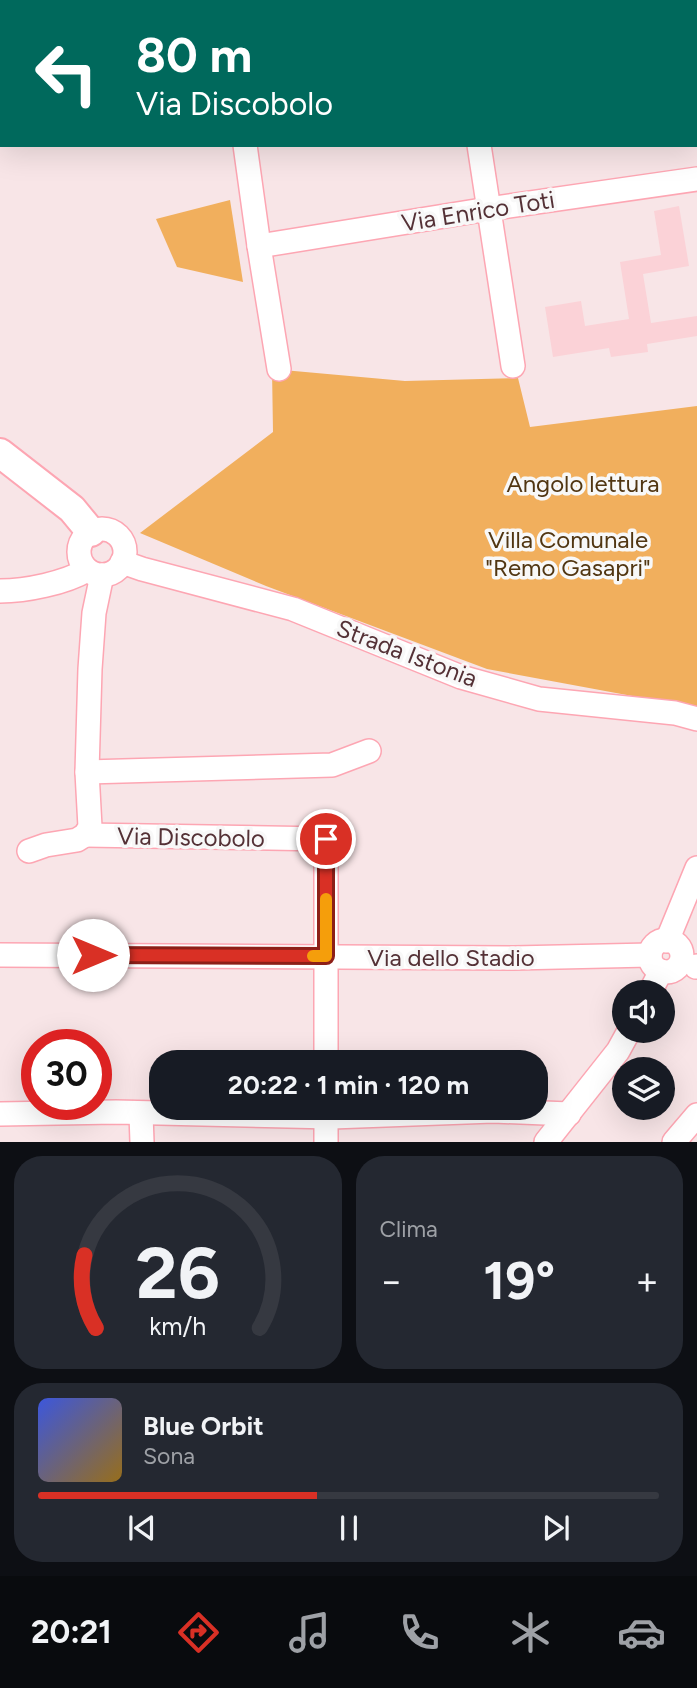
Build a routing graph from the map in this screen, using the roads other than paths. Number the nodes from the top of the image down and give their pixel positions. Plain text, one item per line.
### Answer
1 (251, 147) edge
2 (479, 147) edge
3 (697, 179) edge
4 (488, 209) junction
5 (259, 246) junction
6 (513, 366) dead end
7 (279, 369) dead end
8 (0, 453) edge
9 (92, 532) junction
10 (122, 562) junction
11 (95, 572) junction
12 (0, 591) edge
13 (697, 719) edge
14 (369, 751) dead end
15 (87, 772) junction
16 (85, 835) junction
17 (29, 852) dead end
18 (697, 869) edge
19 (0, 955) edge
20 (326, 956) junction
21 (679, 960) edge
22 (661, 980) edge
23 (622, 1043) edge
24 (326, 1050) edge
25 (548, 1113) edge
26 (0, 1114) edge
27 (141, 1114) junction
28 (149, 1114) edge
29 (569, 1114) junction
30 (697, 1115) edge
31 (326, 1120) edge
32 (142, 1142) edge
33 (326, 1142) edge
34 (546, 1142) edge
35 (674, 1142) edge

1 - 5 street
2 - 4 street
3 - 4 street, Via Enrico Toti
4 - 5 street, Via Enrico Toti
4 - 6 street
5 - 7 street
8 - 9 street
9 - 10 street
9 - 11 street
10 - 11 street
10 - 13 street, Strada Istonia
11 - 12 street
11 - 15 street
14 - 15 street
15 - 16 street
16 - 17 street
16 - 20 street, Via Discobolo
18 - 21 street
19 - 20 street, Via dello Stadio
20 - 21 street, Via dello Stadio
20 - 24 street, Via Discobolo
21 - 22 street
23 - 29 street
25 - 29 street
26 - 27 street
27 - 28 street
27 - 32 street
29 - 34 street
30 - 35 street
31 - 33 street

